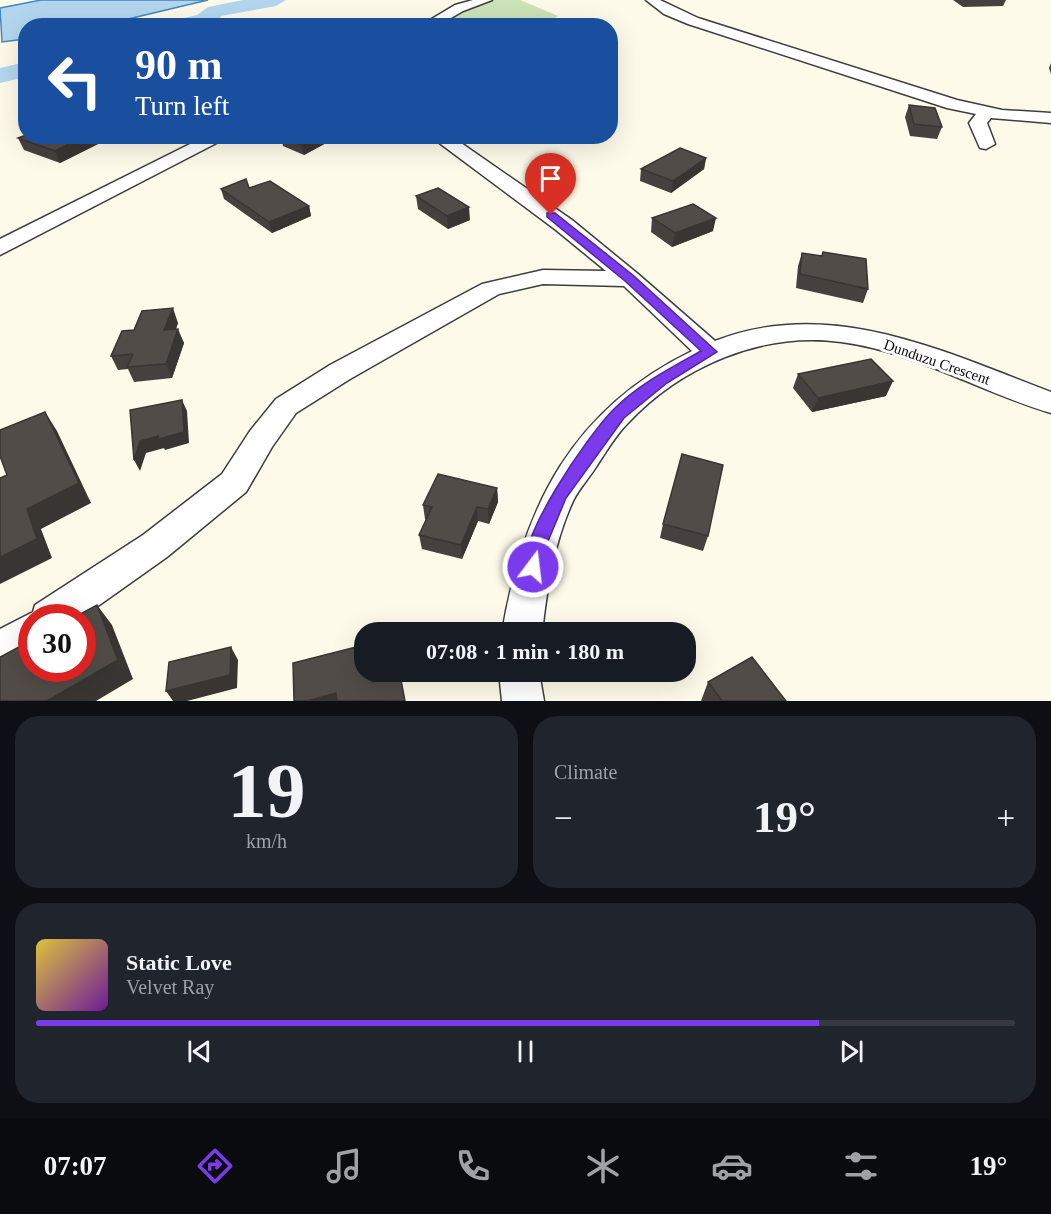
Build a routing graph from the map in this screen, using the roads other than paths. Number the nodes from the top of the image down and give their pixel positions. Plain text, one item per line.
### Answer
1 (486, 0) edge
2 (652, 0) edge
3 (441, 18) edge
4 (986, 112) junction
5 (1051, 118) edge
6 (205, 144) edge
7 (451, 144) edge
8 (986, 144) dead end
9 (0, 248) edge
10 (630, 279) junction
11 (710, 352) junction
12 (1051, 403) edge
13 (70, 604) edge
14 (524, 622) edge
15 (18, 639) edge
16 (0, 651) edge
17 (520, 682) edge
18 (523, 701) edge

1 - 3 street
2 - 4 street
4 - 5 street
4 - 8 street
6 - 9 street
7 - 10 street
10 - 11 street
10 - 13 street
11 - 12 street, Dunduzu Crescent
11 - 14 street, Dunduzu Crescent
15 - 16 street
17 - 18 street

